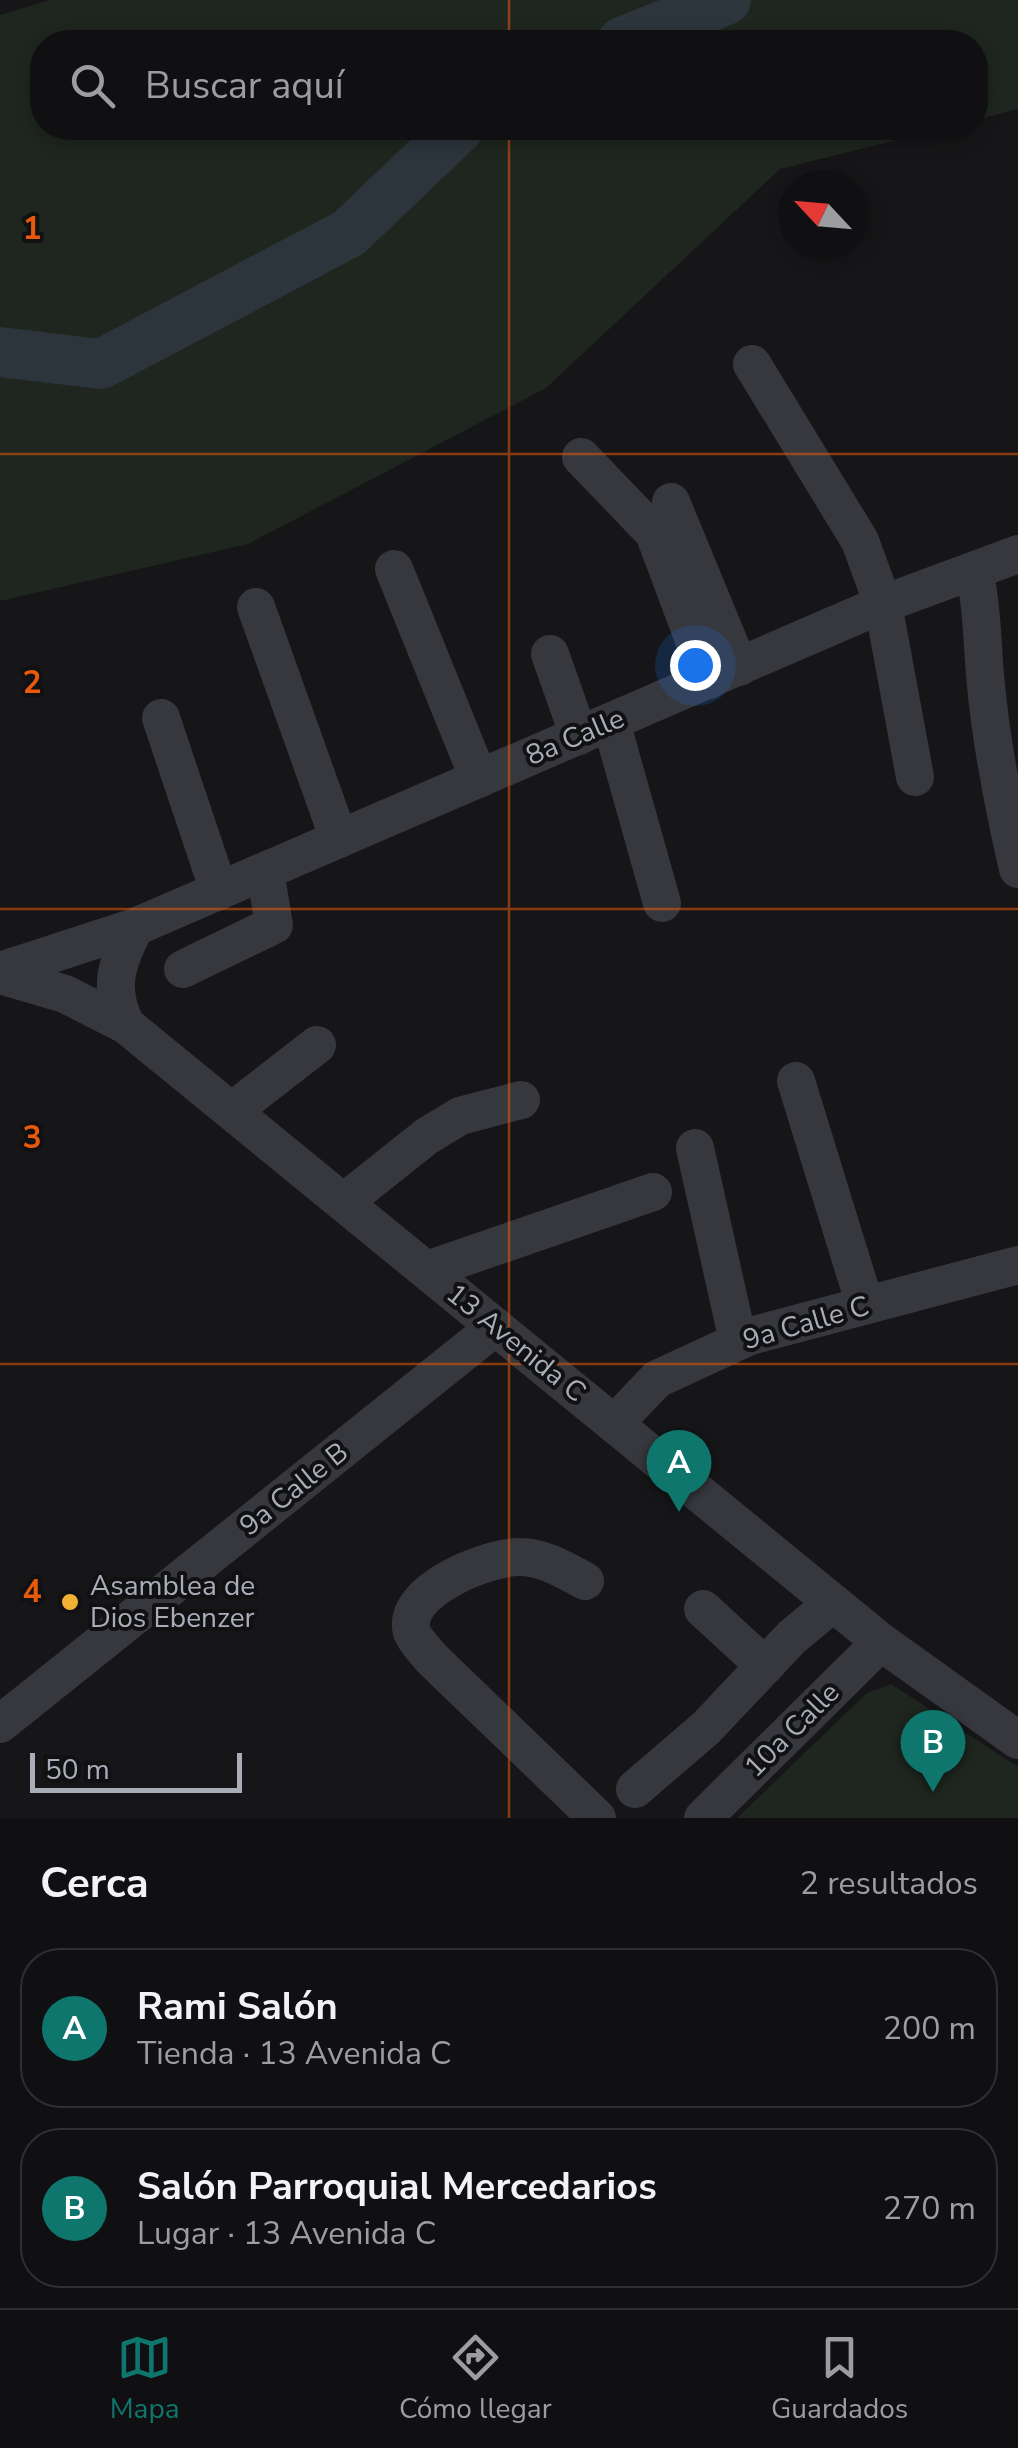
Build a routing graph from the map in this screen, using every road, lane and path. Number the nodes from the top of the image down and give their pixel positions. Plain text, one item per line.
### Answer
1 (752, 364) dead end
2 (581, 456) dead end
3 (671, 502) dead end
4 (1018, 554) edge
5 (394, 569) dead end
6 (974, 571) junction
7 (883, 604) junction
8 (256, 607) dead end
9 (550, 654) dead end
10 (724, 673) junction
11 (161, 718) dead end
12 (595, 729) junction
13 (915, 776) dead end
14 (478, 779) junction
15 (339, 840) junction
16 (1018, 869) edge
17 (265, 871) junction
18 (219, 891) junction
19 (662, 903) dead end
20 (136, 927) junction
21 (183, 969) dead end
22 (0, 973) edge
23 (126, 1025) junction
24 (317, 1046) dead end
25 (796, 1081) dead end
26 (521, 1100) dead end
27 (232, 1111) junction
28 (695, 1148) dead end
29 (653, 1192) dead end
30 (344, 1202) junction
31 (1018, 1265) edge
32 (426, 1270) junction
33 (865, 1306) junction
34 (494, 1328) junction
35 (738, 1341) junction
36 (615, 1423) junction
37 (585, 1581) dead end
38 (834, 1603) junction
39 (703, 1609) dead end
40 (881, 1642) junction
41 (765, 1666) junction
42 (0, 1724) edge
43 (702, 1732) junction
44 (1018, 1740) edge
45 (743, 1778) junction
46 (635, 1789) dead end
47 (597, 1818) edge
48 (703, 1818) edge

1 - 7 street
2 - 10 street
3 - 10 street
4 - 6 street, 8a Calle
5 - 14 street
6 - 7 street, 8a Calle
6 - 16 street
7 - 10 street, 8a Calle
7 - 13 street
8 - 15 street
9 - 12 street
10 - 12 street, 8a Calle
11 - 18 street
12 - 14 street, 8a Calle
12 - 19 street
14 - 15 street, 8a Calle
15 - 17 street, 8a Calle
17 - 18 street, 8a Calle
17 - 21 street
18 - 20 street, 8a Calle
20 - 22 street, 8a Calle
20 - 23 street
22 - 23 street, 13 Avenida C
23 - 27 street, 13 Avenida C
24 - 27 street
25 - 33 street
26 - 30 street
27 - 30 street, 13 Avenida C
28 - 35 street
29 - 32 street
30 - 32 street, 13 Avenida C
31 - 33 street, 9a Calle C
32 - 34 street, 13 Avenida C
33 - 35 street, 9a Calle C
34 - 36 street, 13 Avenida C
34 - 42 street, 9a Calle B
35 - 36 street, 9a Calle C
36 - 38 street, 13 Avenida C
37 - 47 street
38 - 40 street, 13 Avenida C
38 - 41 street
39 - 41 street
40 - 44 street, 13 Avenida C
40 - 45 street, 10a Calle
41 - 43 street
43 - 45 street
43 - 46 street
45 - 48 street, 10a Calle

